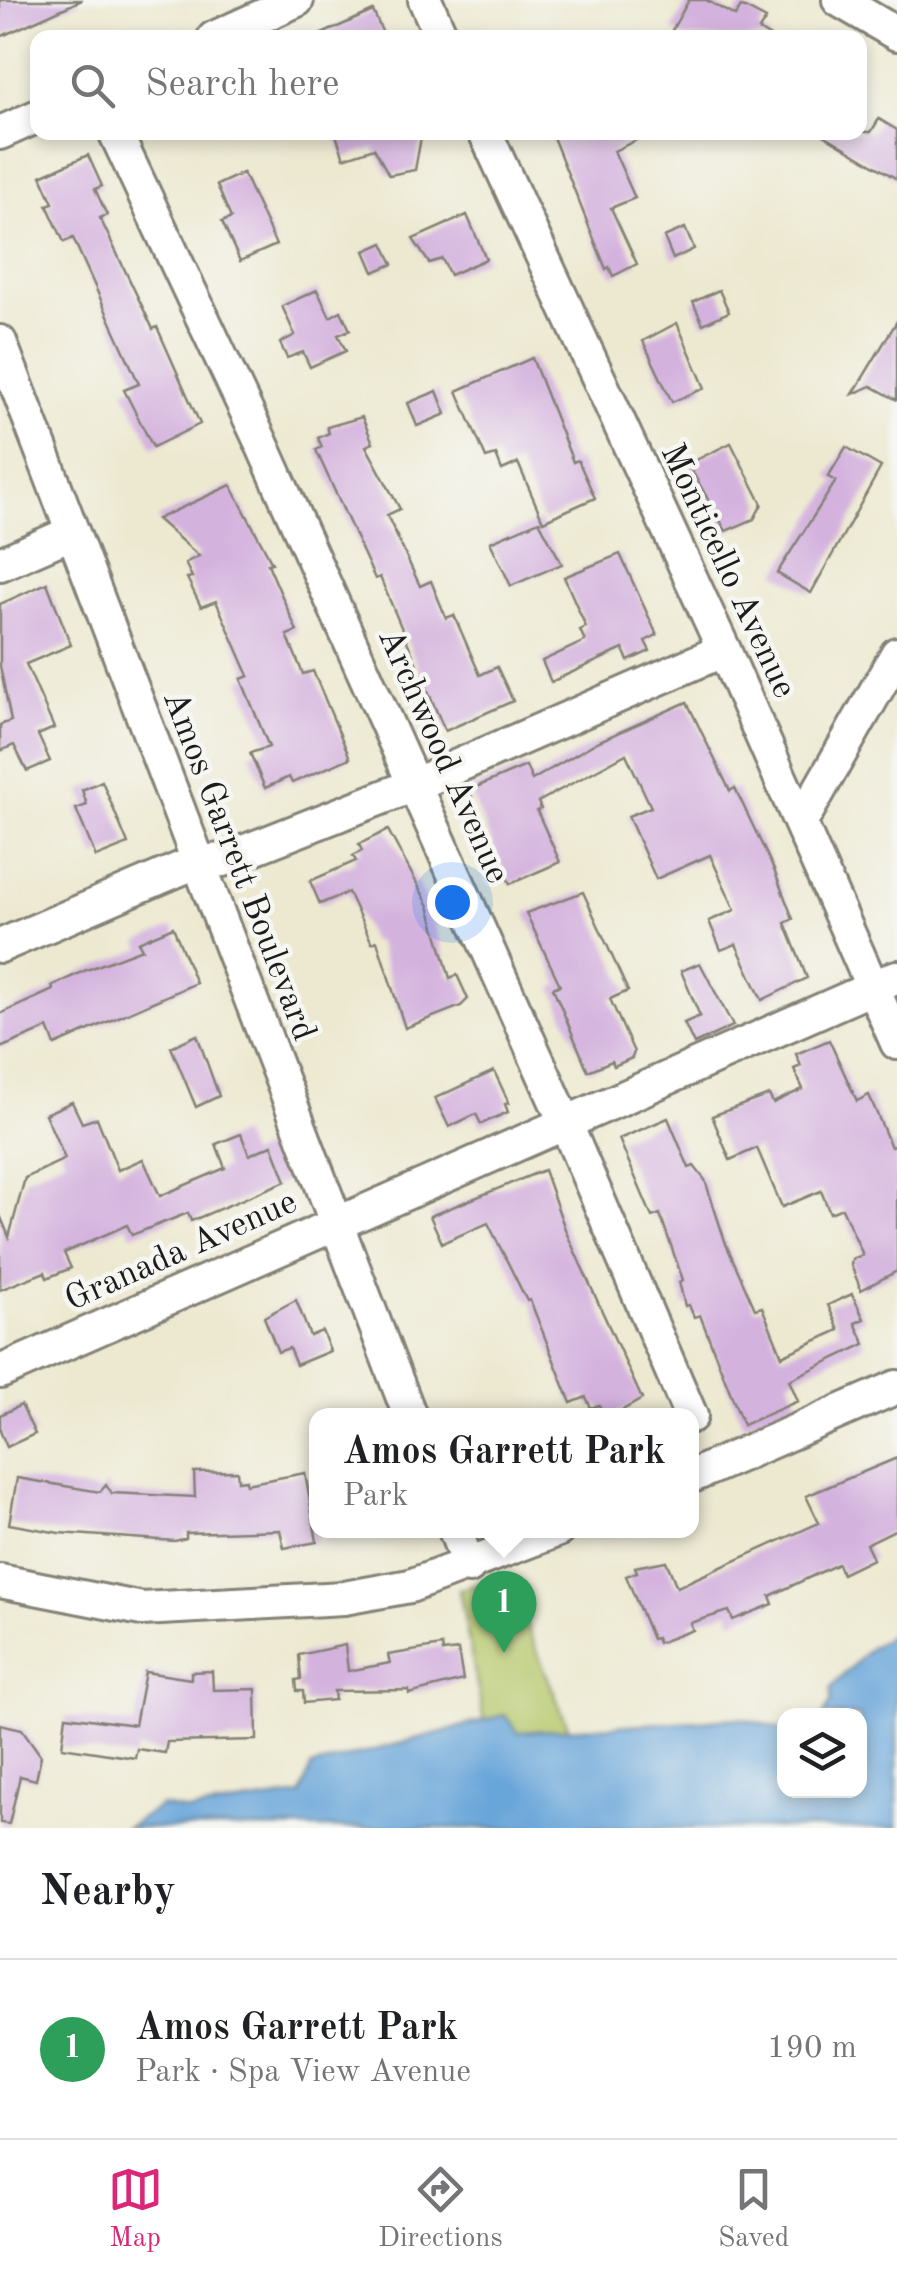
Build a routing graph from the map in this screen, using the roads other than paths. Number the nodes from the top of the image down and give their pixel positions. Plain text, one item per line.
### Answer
1 (298, 0) edge
2 (425, 0) edge
3 (839, 0) edge
4 (232, 30) edge
5 (438, 30) edge
6 (897, 34) edge
7 (30, 120) edge
8 (0, 133) edge
9 (119, 140) edge
10 (489, 140) edge
11 (0, 342) edge
12 (71, 534) junction
13 (0, 564) edge
14 (724, 650) junction
15 (897, 654) edge
16 (414, 785) junction
17 (801, 822) junction
18 (196, 862) junction
19 (0, 946) edge
20 (885, 981) edge
21 (897, 1043) edge
22 (565, 1122) junction
23 (336, 1224) junction
24 (0, 1372) edge
25 (897, 1387) edge
26 (407, 1408) edge
27 (688, 1408) edge
28 (702, 1471) edge
29 (458, 1538) edge
30 (539, 1538) edge
31 (469, 1567) junction
32 (0, 1580) edge

1 - 4 street
2 - 5 street
3 - 6 street
7 - 8 street
9 - 16 street, Archwood Avenue
10 - 14 street, Monticello Avenue
11 - 12 street, Amos Garrett Boulevard
12 - 13 street
12 - 18 street, Amos Garrett Boulevard
14 - 16 street
14 - 17 street, Monticello Avenue
15 - 17 street
16 - 18 street
16 - 22 street, Archwood Avenue
17 - 20 street, Monticello Avenue
18 - 19 street
18 - 23 street, Amos Garrett Boulevard
20 - 21 street, Monticello Avenue
20 - 22 street
22 - 23 street, Granada Avenue
22 - 27 street, Archwood Avenue
23 - 24 street, Granada Avenue
23 - 26 street, Amos Garrett Boulevard
25 - 28 street
29 - 31 street
30 - 31 street
31 - 32 street

